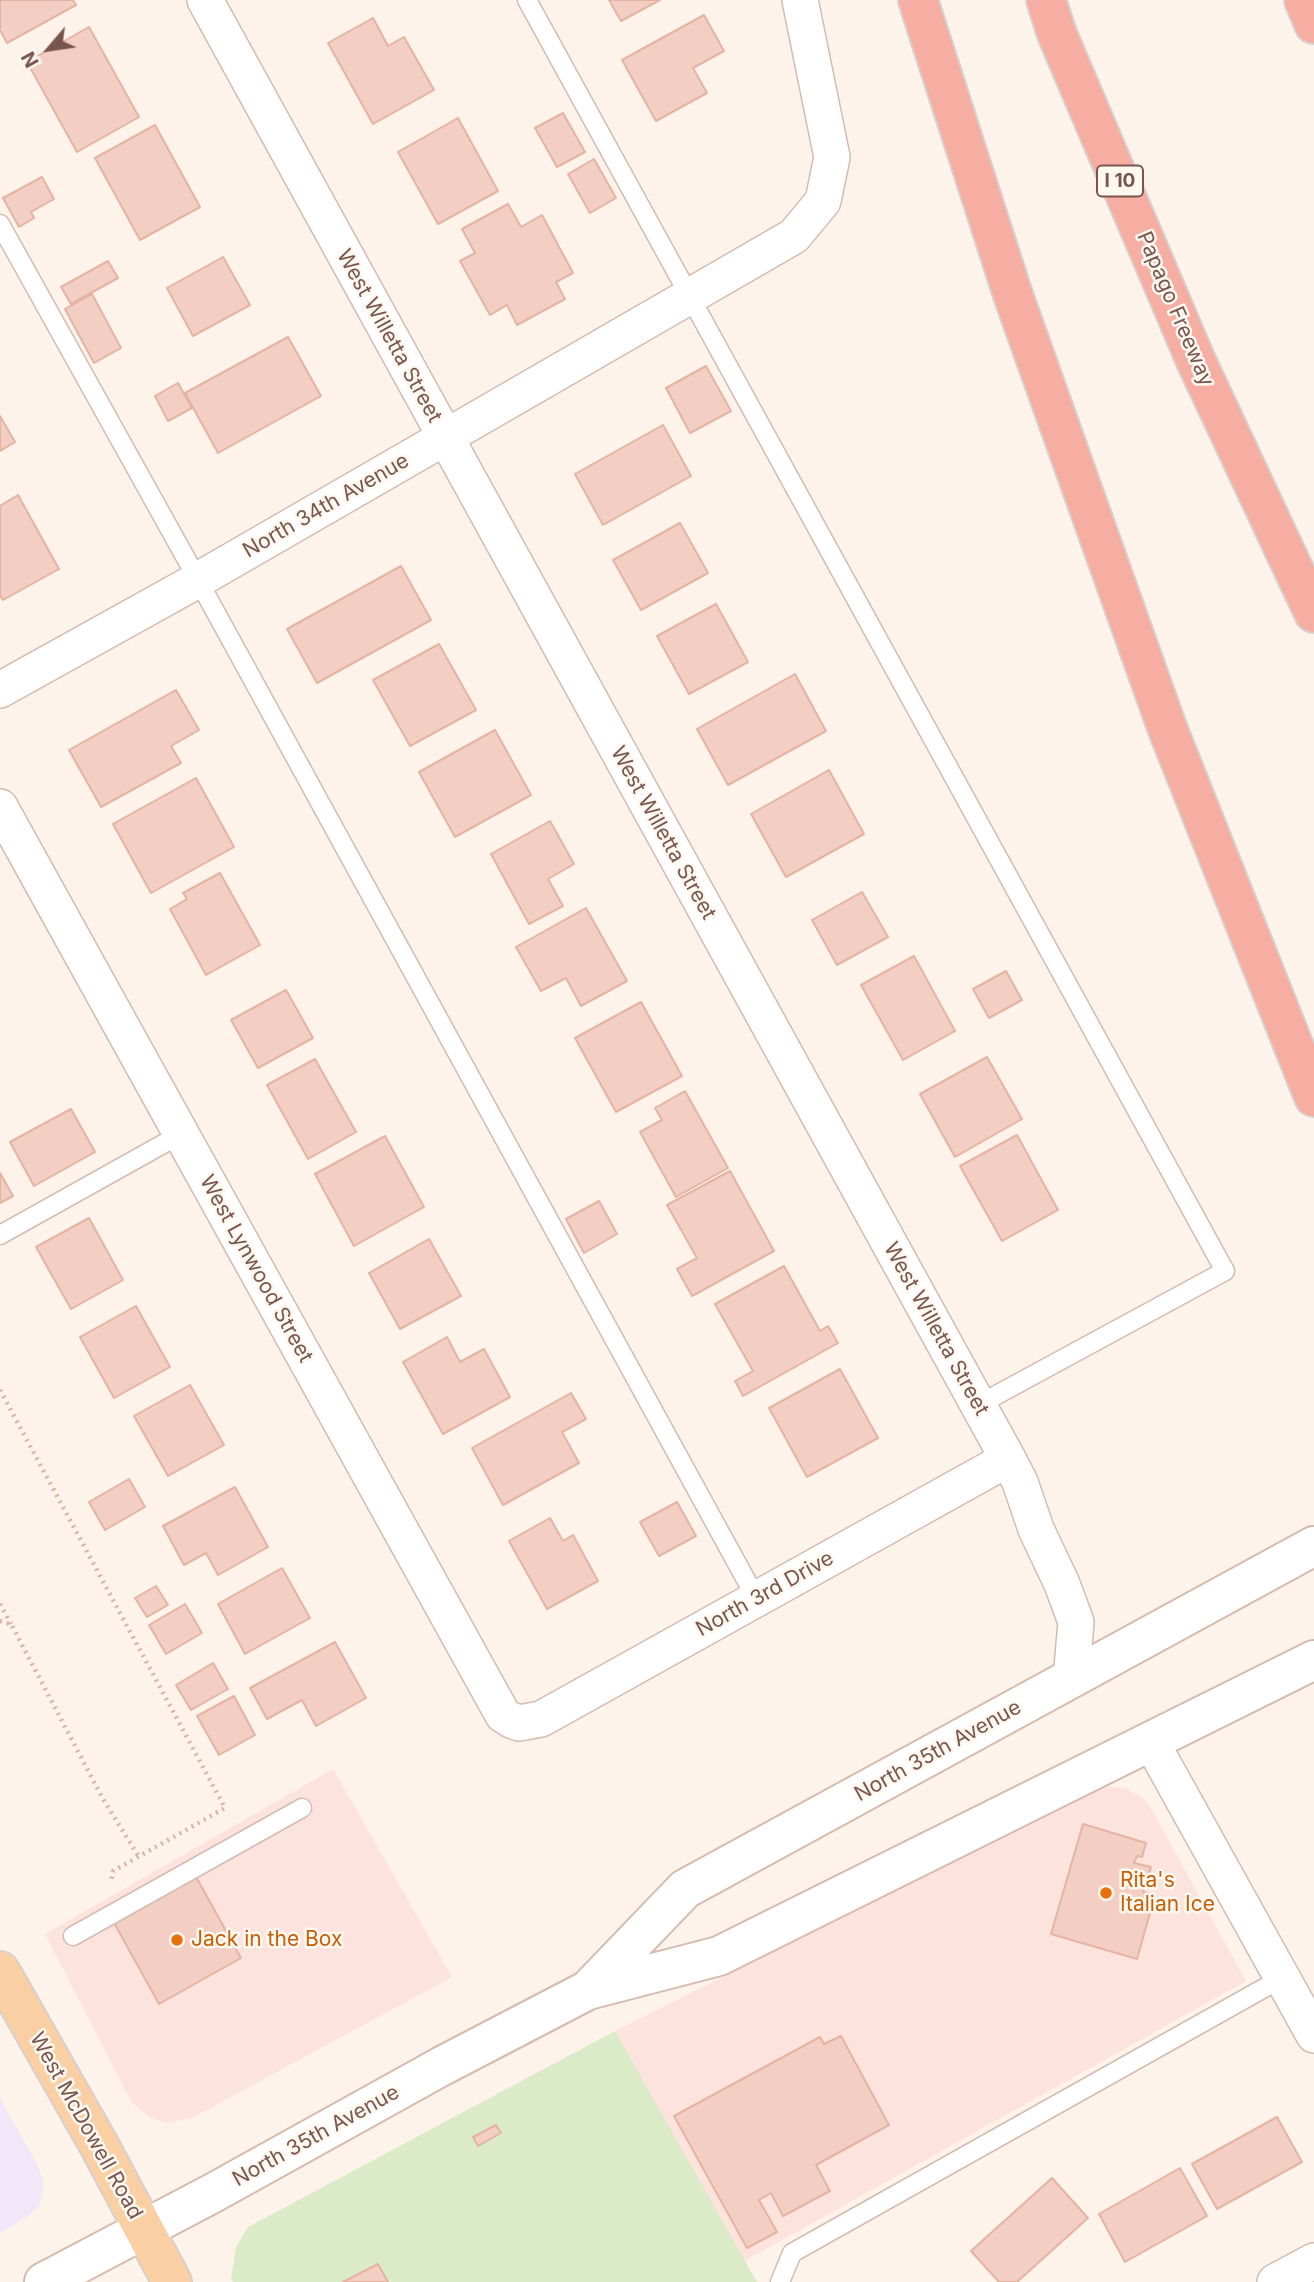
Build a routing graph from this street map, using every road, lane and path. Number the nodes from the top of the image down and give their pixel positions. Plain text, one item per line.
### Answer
1 (205, 0) edge
2 (527, 0) edge
3 (800, 0) edge
4 (918, 0) edge
5 (1046, 0) edge
6 (1304, 0) edge
7 (1314, 24) edge
8 (0, 224) edge
9 (690, 297) junction
10 (445, 437) junction
11 (198, 580) junction
12 (1314, 613) edge
13 (0, 690) edge
14 (0, 807) edge
15 (1314, 1097) edge
16 (181, 1134) junction
17 (0, 1235) edge
18 (0, 1390) edge
19 (978, 1405) junction
20 (1008, 1459) junction
21 (1314, 1546) edge
22 (756, 1598) junction
23 (0, 1604) edge
24 (0, 1621) edge
25 (11, 1625) junction
26 (1314, 1660) edge
27 (1070, 1679) junction
28 (519, 1723) joint
29 (1150, 1740) junction
30 (302, 1808) dead end
31 (139, 1857) junction
32 (107, 1917) junction
33 (74, 1936) dead end
34 (0, 1971) edge
35 (1282, 1978) junction
36 (588, 1990) junction
37 (1314, 2035) edge
38 (143, 2229) junction
39 (1314, 2261) edge
40 (44, 2282) edge
41 (172, 2282) edge
42 (780, 2282) edge
43 (1275, 2282) edge

1 - 10 street, West Willetta Street
2 - 9 lane
3 - 9 street, North 34th Avenue
4 - 15 highway
5 - 12 highway, Papago Freeway / I 10
6 - 7 highway
8 - 11 lane
9 - 10 street, North 34th Avenue
9 - 19 lane
10 - 11 street, North 34th Avenue
10 - 19 street, West Willetta Street
11 - 13 street, North 34th Avenue
11 - 22 lane
14 - 16 street, West Lynwood Street
16 - 17 lane
16 - 28 street, West Lynwood Street
18 - 31 path
19 - 20 street, West Willetta Street
20 - 22 street, North 3rd Drive
20 - 27 street, West Willetta Street
21 - 27 main road, North 35th Avenue
22 - 28 street, North 3rd Drive
23 - 25 path
24 - 25 path
25 - 31 path
26 - 29 main road, North 35th Avenue
27 - 36 main road, North 35th Avenue
29 - 35 street
29 - 36 main road, North 35th Avenue
30 - 32 lane
31 - 32 path
32 - 33 lane
34 - 38 main road, West McDowell Road
35 - 37 street
35 - 42 lane
36 - 38 main road, North 35th Avenue
38 - 40 main road, North 35th Avenue
38 - 41 main road, West McDowell Road
39 - 43 street

